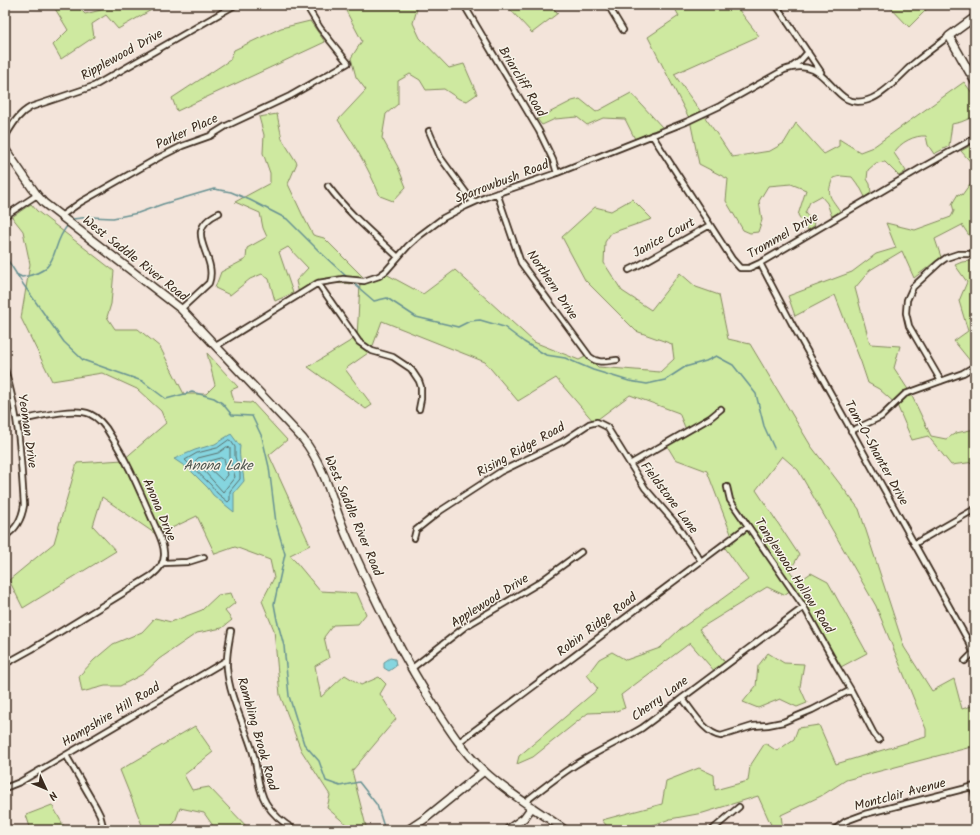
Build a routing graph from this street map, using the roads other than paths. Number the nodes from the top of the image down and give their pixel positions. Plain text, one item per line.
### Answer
1 (235, 5) edge
2 (306, 5) edge
3 (464, 5) edge
4 (608, 5) edge
5 (776, 5) edge
6 (975, 17) edge
7 (623, 30) dead end
8 (949, 36) junction
9 (808, 52) junction
10 (793, 66) junction
11 (823, 76) junction
12 (975, 82) edge
13 (429, 131) dead end
14 (652, 135) junction
15 (5, 137) edge
16 (975, 138) edge
17 (5, 149) edge
18 (556, 173) junction
19 (328, 186) dead end
20 (497, 193) junction
21 (38, 195) junction
22 (473, 202) junction
23 (220, 213) dead end
24 (5, 216) edge
25 (66, 221) junction
26 (710, 225) junction
27 (975, 254) edge
28 (398, 256) junction
29 (760, 263) junction
30 (629, 270) dead end
31 (318, 283) junction
32 (181, 309) junction
33 (216, 346) junction
34 (617, 360) dead end
35 (975, 366) edge
36 (5, 370) edge
37 (941, 381) junction
38 (419, 409) dead end
39 (721, 409) dead end
40 (17, 420) junction
41 (607, 427) joint
42 (852, 431) junction
43 (630, 464) junction
44 (727, 488) dead end
45 (975, 509) edge
46 (748, 526) junction
47 (5, 536) edge
48 (414, 538) dead end
49 (914, 544) junction
50 (581, 552) dead end
51 (204, 557) dead end
52 (701, 561) junction
53 (162, 563) junction
54 (804, 607) junction
55 (231, 631) dead end
56 (974, 653) edge
57 (227, 660) junction
58 (965, 661) dead end
59 (5, 664) edge
60 (411, 669) junction
61 (851, 690) junction
62 (682, 698) junction
63 (879, 740) dead end
64 (459, 742) junction
65 (66, 755) junction
66 (484, 771) junction
67 (974, 787) edge
68 (5, 788) edge
69 (975, 795) edge
70 (525, 802) junction
71 (532, 807) junction
72 (739, 807) dead end
73 (104, 830) edge
74 (295, 830) edge
75 (408, 830) edge
76 (507, 830) edge
77 (565, 830) edge
78 (712, 830) edge
79 (834, 830) edge

1 - 15 street, Ripplewood Drive
2 - 25 street, Parker Place
3 - 18 street, Briarcliff Road
4 - 7 street
5 - 9 street
6 - 8 street
8 - 11 street
8 - 12 street
9 - 10 street, Sparrowbush Road
9 - 11 street
10 - 11 street
10 - 14 street, Sparrowbush Road
13 - 22 street
14 - 18 street, Sparrowbush Road
14 - 26 street, Trommel Drive
16 - 29 street, Trommel Drive
17 - 21 street, West Saddle River Road
18 - 20 street, Sparrowbush Road
19 - 28 street
20 - 22 street, Sparrowbush Road
20 - 34 street, Northern Drive
21 - 24 street
21 - 25 street, West Saddle River Road
22 - 28 street, Sparrowbush Road
23 - 32 street
25 - 32 street, West Saddle River Road
26 - 29 street, Trommel Drive
26 - 30 street, Janice Court
27 - 37 street
28 - 31 street, Sparrowbush Road
29 - 42 street, Tam-O-Shanter Drive
31 - 33 street, Sparrowbush Road
31 - 38 street
32 - 33 street, West Saddle River Road
33 - 60 street, West Saddle River Road
35 - 37 street
36 - 40 street, Yeoman Drive
37 - 42 street
39 - 43 street
40 - 47 street, Yeoman Drive
40 - 53 street, Anona Drive
41 - 43 street, Fieldstone Lane
41 - 48 street, Rising Ridge Road
42 - 49 street, Tam-O-Shanter Drive
43 - 52 street, Fieldstone Lane
44 - 46 street, Tanglewood Hollow Road
45 - 49 street
46 - 52 street, Robin Ridge Road
46 - 54 street, Tanglewood Hollow Road
49 - 56 street, Tam-O-Shanter Drive
50 - 60 street, Applewood Drive
51 - 53 street
52 - 64 street, Robin Ridge Road
53 - 59 street
54 - 61 street, Tanglewood Hollow Road
54 - 62 street, Cherry Lane
55 - 57 street, Rambling Brook Road
56 - 58 street, Tam-O-Shanter Drive
57 - 65 street, Hampshire Hill Road
57 - 74 street, Rambling Brook Road
60 - 64 street, West Saddle River Road
61 - 62 street
61 - 63 street, Tanglewood Hollow Road
62 - 70 street, Cherry Lane
64 - 66 street, West Saddle River Road
65 - 68 street, Hampshire Hill Road
65 - 73 street
66 - 70 street, West Saddle River Road
66 - 75 street
67 - 69 street
67 - 79 street, Montclair Avenue
70 - 71 street, West Saddle River Road
71 - 76 street
71 - 77 street, West Saddle River Road
72 - 78 street

